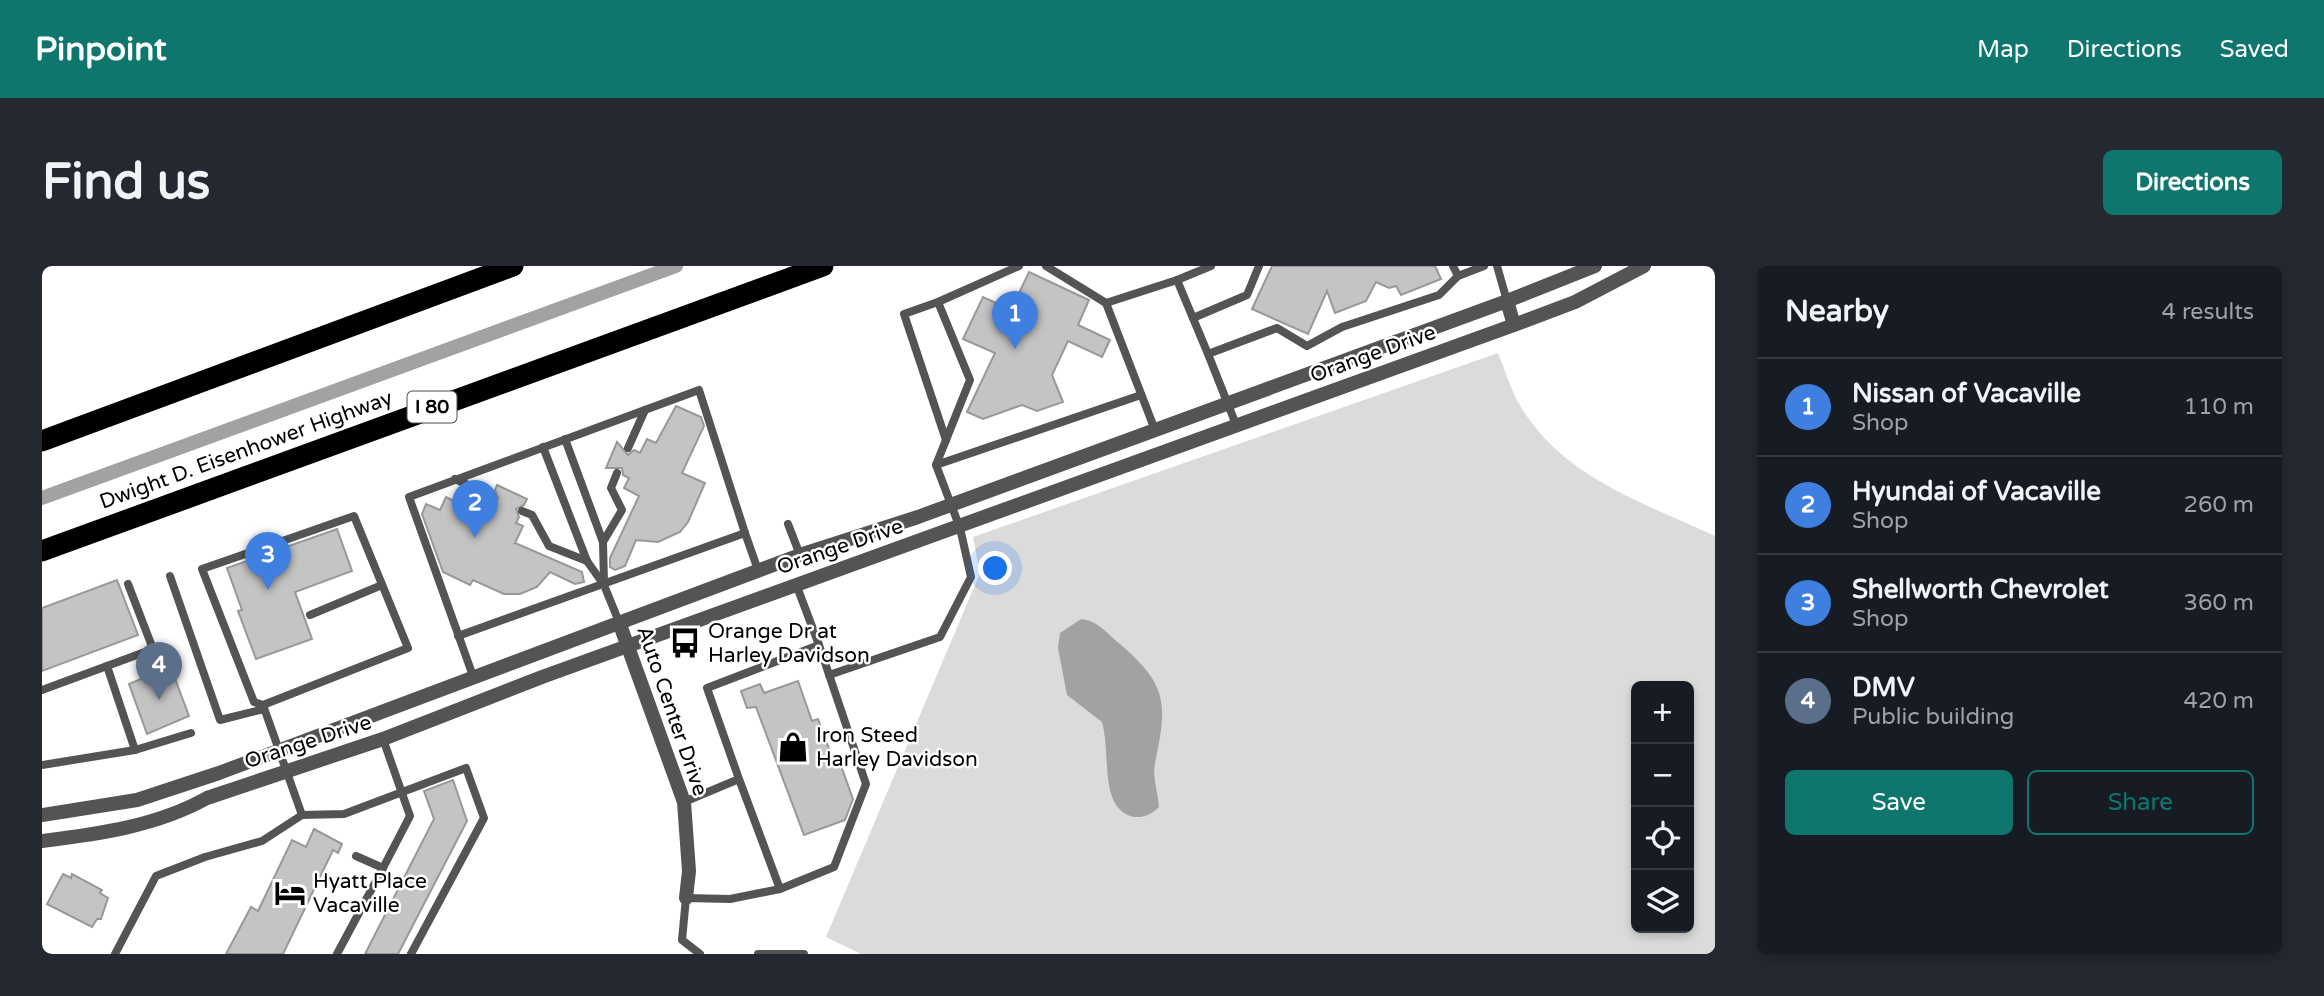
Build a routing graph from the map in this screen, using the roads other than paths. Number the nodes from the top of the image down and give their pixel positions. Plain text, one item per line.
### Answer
1 (513, 266) edge
2 (823, 266) edge
3 (1019, 266) edge
4 (1046, 266) edge
5 (1211, 266) edge
6 (1259, 266) edge
7 (1453, 266) edge
8 (1485, 266) edge
9 (1497, 266) edge
10 (1595, 266) edge
11 (1644, 266) edge
12 (1458, 276) junction
13 (1177, 280) junction
14 (1507, 301) junction
15 (938, 302) junction
16 (1106, 303) junction
17 (1193, 318) junction
18 (1514, 325) junction
19 (1208, 354) junction
20 (1141, 395) junction
21 (1228, 403) junction
22 (645, 410) junction
23 (1237, 426) junction
24 (1155, 430) junction
25 (565, 439) junction
26 (946, 440) junction
27 (42, 441) edge
28 (543, 447) junction
29 (628, 448) dead end
30 (936, 465) junction
31 (617, 473) dead end
32 (455, 480) junction
33 (492, 496) dead end
34 (951, 505) junction
35 (522, 511) dead end
36 (788, 524) dead end
37 (960, 528) junction
38 (745, 533) junction
39 (603, 542) junction
40 (42, 551) edge
41 (800, 555) junction
42 (587, 561) junction
43 (758, 570) junction
44 (170, 576) dead end
45 (128, 584) dead end
46 (796, 584) junction
47 (382, 585) junction
48 (604, 585) junction
49 (310, 615) dead end
50 (619, 622) junction
51 (458, 636) junction
52 (819, 645) junction
53 (627, 646) junction
54 (107, 666) junction
55 (829, 675) junction
56 (473, 676) junction
57 (42, 690) edge
58 (263, 707) junction
59 (191, 733) dead end
60 (383, 739) junction
61 (135, 750) junction
62 (280, 751) junction
63 (42, 765) edge
64 (287, 770) junction
65 (738, 779) junction
66 (403, 792) junction
67 (684, 802) junction
68 (302, 815) junction
69 (42, 816) edge
70 (42, 841) edge
71 (356, 856) dead end
72 (383, 868) junction
73 (780, 889) junction
74 (686, 898) junction
75 (115, 954) edge
76 (337, 954) edge
77 (411, 954) edge
78 (700, 954) edge
79 (758, 954) edge
80 (804, 954) edge

1 - 27 highway
2 - 40 highway, Dwight D. Eisenhower Highway / I 80
3 - 15 lane
4 - 16 lane
5 - 13 lane
6 - 17 lane
7 - 12 lane
8 - 12 lane
9 - 14 lane
10 - 14 street, Orange Drive
11 - 18 street, Orange Drive
12 - 19 lane
13 - 16 lane
13 - 17 lane
14 - 18 street
14 - 21 street, Orange Drive
15 - 26 lane
15 - 26 lane
16 - 20 lane
17 - 19 lane
18 - 23 street, Orange Drive
19 - 21 lane
20 - 24 lane
20 - 30 lane
21 - 23 lane
21 - 24 street, Orange Drive
22 - 25 lane
22 - 29 lane
22 - 38 lane
23 - 37 street, Orange Drive
24 - 34 street, Orange Drive
25 - 28 lane
25 - 39 lane
26 - 30 lane
28 - 32 lane
28 - 42 lane
30 - 34 lane
31 - 39 lane
32 - 33 lane
32 - 51 lane
34 - 37 lane
34 - 41 street, Orange Drive
35 - 42 lane
36 - 41 lane
37 - 46 street, Orange Drive
37 - 55 lane
38 - 43 lane
38 - 48 lane
39 - 48 lane
41 - 43 street, Orange Drive
42 - 48 lane
43 - 50 street, Orange Drive
44 - 58 lane
45 - 54 lane
46 - 52 lane
46 - 53 street, Orange Drive
47 - 49 lane
47 - 58 lane
47 - 58 lane
48 - 50 lane
48 - 51 lane
50 - 53 street, Auto Center Drive
50 - 56 street, Orange Drive
51 - 56 lane
52 - 55 lane
52 - 65 lane
53 - 60 street, Orange Drive
53 - 67 street, Auto Center Drive
54 - 57 lane
54 - 61 lane
55 - 73 lane
56 - 62 street, Orange Drive
58 - 62 lane
59 - 61 lane
60 - 64 street, Orange Drive
60 - 66 lane
61 - 63 lane
62 - 64 lane
62 - 69 street, Orange Drive
64 - 68 lane
64 - 70 street, Orange Drive
65 - 67 lane
65 - 73 lane
66 - 68 lane
66 - 72 lane
66 - 77 lane
67 - 74 street, Auto Center Drive
68 - 75 lane
71 - 72 lane
72 - 76 lane
73 - 74 lane
74 - 78 lane
79 - 80 lane

